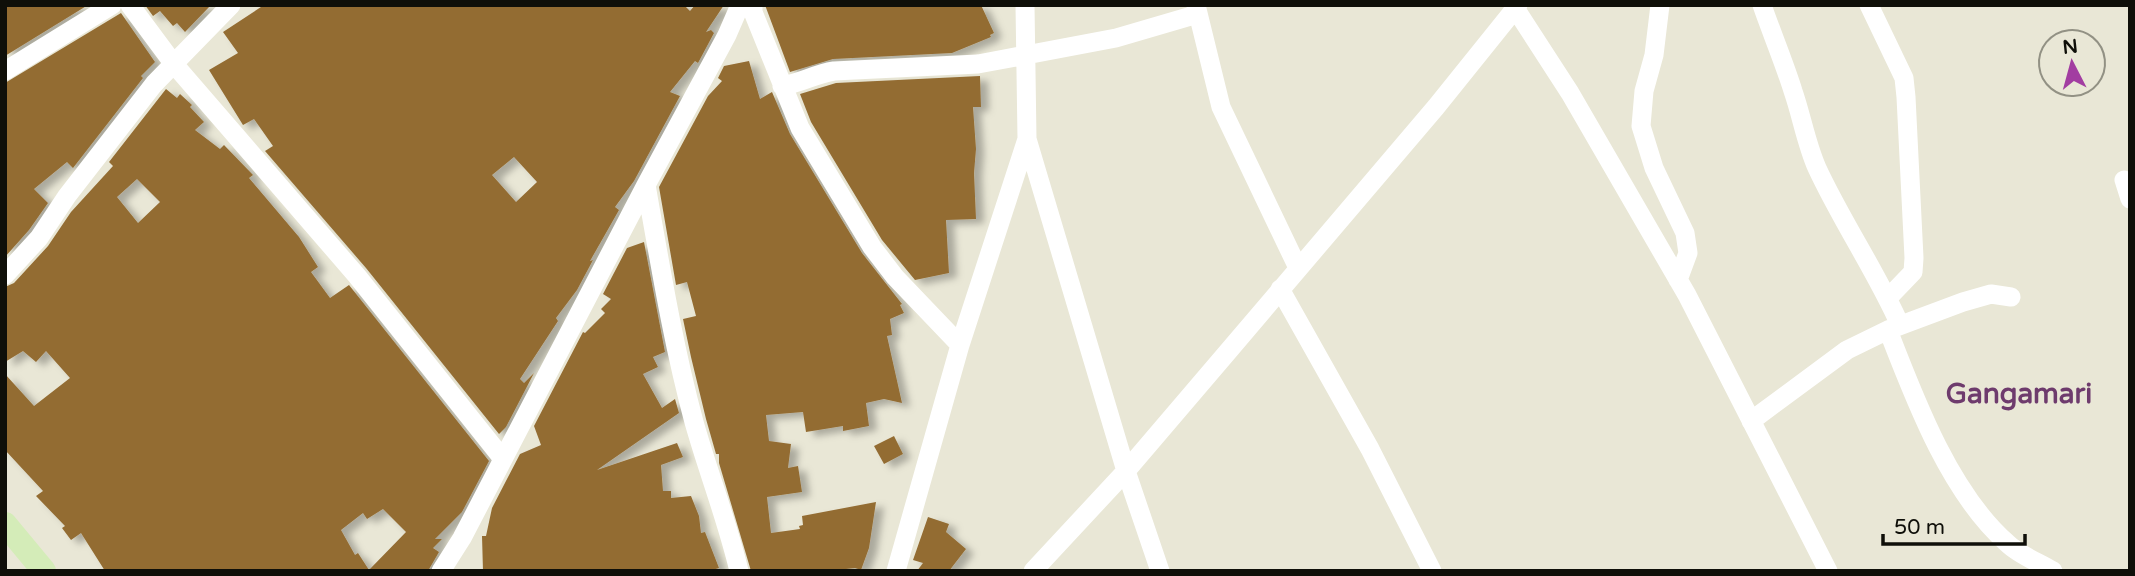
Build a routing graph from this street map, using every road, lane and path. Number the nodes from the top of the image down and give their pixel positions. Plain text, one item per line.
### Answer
1 (112, 5) edge
2 (130, 5) edge
3 (231, 5) edge
4 (740, 5) edge
5 (753, 5) edge
6 (1025, 5) edge
7 (1660, 5) edge
8 (1762, 5) edge
9 (1869, 5) edge
10 (1516, 6) edge
11 (1197, 10) edge
12 (1024, 56) junction
13 (173, 63) junction
14 (5, 71) edge
15 (782, 86) junction
16 (1027, 139) junction
17 (2124, 180) dead end
18 (646, 185) junction
19 (2130, 200) edge
20 (1298, 268) junction
21 (5, 275) edge
22 (1678, 280) junction
23 (1280, 289) junction
24 (2011, 297) dead end
25 (1888, 298) junction
26 (1894, 327) junction
27 (960, 345) junction
28 (1751, 421) junction
29 (503, 459) junction
30 (1126, 471) junction
31 (5, 524) edge
32 (444, 569) edge
33 (44, 571) edge
34 (739, 571) edge
35 (896, 571) edge
36 (1032, 571) edge
37 (1160, 571) edge
38 (1432, 571) edge
39 (1828, 571) edge
40 (2053, 571) edge

1 - 14 street
2 - 13 street
3 - 13 street
4 - 18 street
5 - 15 street
6 - 12 street
7 - 22 street
8 - 25 street
9 - 25 street
10 - 20 street
10 - 22 street
11 - 12 street
11 - 20 street
12 - 15 street
12 - 16 street
13 - 21 street
13 - 29 street
15 - 27 street
16 - 27 street
16 - 30 street
17 - 19 street
18 - 29 street
18 - 34 street
20 - 23 street
22 - 28 street
23 - 30 street
23 - 38 street
24 - 26 street
25 - 26 street
26 - 28 street
26 - 40 street
27 - 35 street
28 - 39 street
29 - 32 street
30 - 36 street
30 - 37 street
31 - 33 main road

